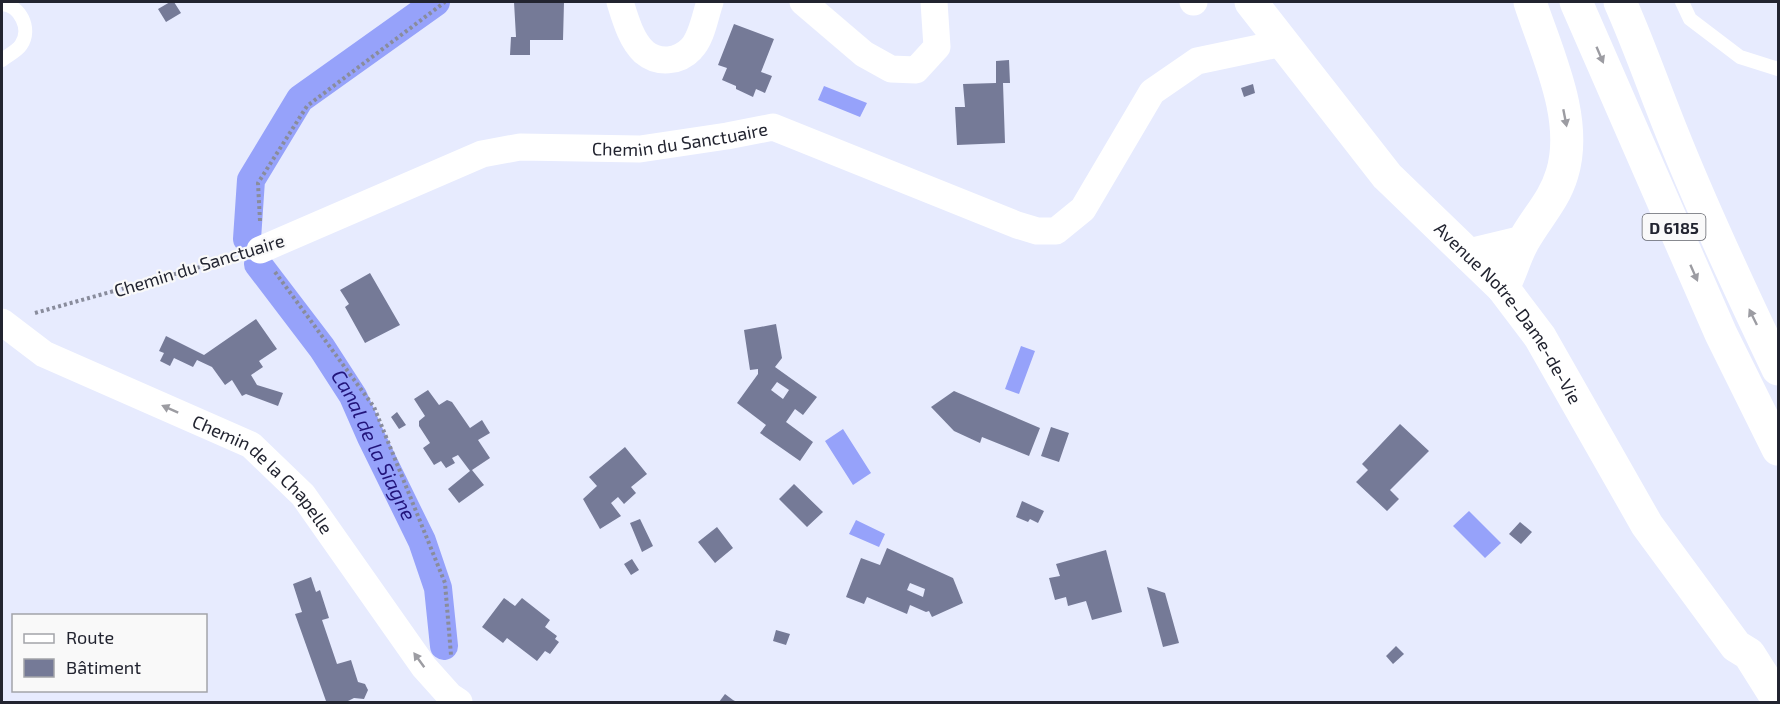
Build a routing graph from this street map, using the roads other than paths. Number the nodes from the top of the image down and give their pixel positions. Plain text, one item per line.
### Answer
1 (620, 2) edge
2 (710, 2) edge
3 (803, 2) edge
4 (934, 2) edge
5 (1251, 2) edge
6 (1530, 2) edge
7 (1576, 2) edge
8 (1620, 2) edge
9 (1682, 2) edge
10 (2, 4) edge
11 (1638, 40) junction
12 (1283, 44) junction
13 (2, 60) edge
14 (1779, 69) edge
15 (1523, 242) junction
16 (260, 250) road end
17 (1469, 255) junction
18 (1503, 288) junction
19 (1779, 318) edge
20 (2, 322) edge
21 (1779, 369) edge
22 (1779, 449) edge
23 (1736, 646) junction
24 (454, 699) edge
25 (1779, 700) edge
26 (1765, 702) edge

1 - 2 street
3 - 4 street
5 - 12 main road, Avenue Notre-Dame-de-Vie
6 -> 15 main road
7 -> 22 main road, D 6185
8 - 11 main road, D 6185
9 - 14 lane
10 - 13 lane
11 - 19 main road
21 -> 11 main road, D 6185
12 - 16 street, Chemin du Sanctuaire
12 - 17 main road, Avenue Notre-Dame-de-Vie
15 - 17 main road
15 - 18 main road
17 - 18 main road, Avenue Notre-Dame-de-Vie
18 - 23 main road, Avenue Notre-Dame-de-Vie
24 -> 20 street, Chemin de la Chapelle
23 - 25 main road, Avenue Notre-Dame-de-Vie
23 - 26 main road, Avenue Notre-Dame-de-Vie

